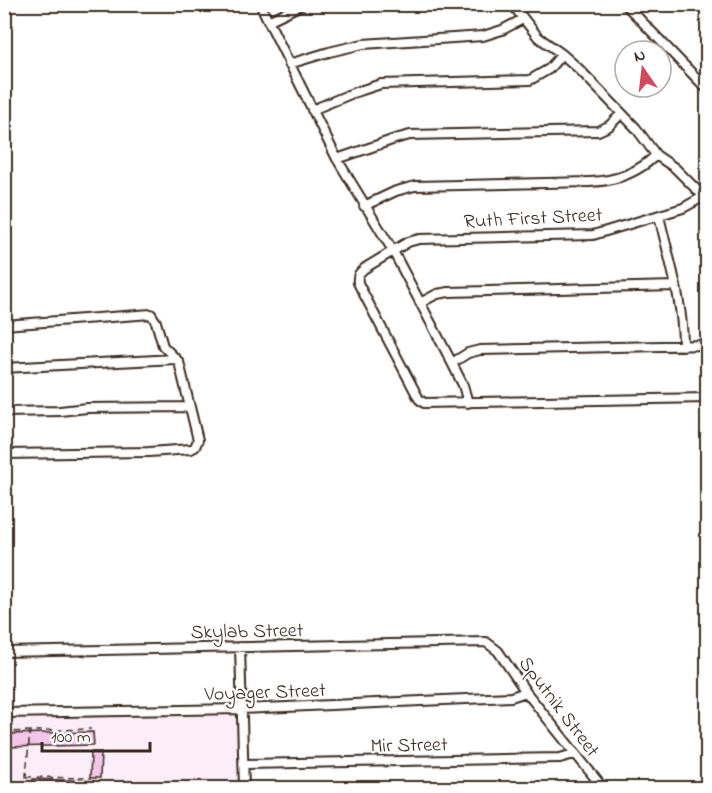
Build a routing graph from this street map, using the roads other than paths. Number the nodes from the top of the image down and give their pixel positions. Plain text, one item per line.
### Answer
1 (260, 4) edge
2 (303, 4) edge
3 (512, 4) edge
4 (701, 4) edge
5 (628, 6) edge
6 (708, 12) edge
7 (523, 19) junction
8 (268, 21) junction
9 (562, 54) junction
10 (289, 64) junction
11 (708, 90) edge
12 (312, 110) junction
13 (621, 114) junction
14 (656, 155) junction
15 (337, 159) junction
16 (706, 197) edge
17 (364, 206) junction
18 (659, 216) junction
19 (393, 251) junction
20 (675, 286) junction
21 (420, 303) junction
22 (4, 325) edge
23 (708, 345) edge
24 (683, 346) junction
25 (175, 359) junction
26 (452, 363) junction
27 (4, 368) edge
28 (708, 398) edge
29 (468, 403) junction
30 (189, 407) junction
31 (4, 412) edge
32 (4, 454) edge
33 (491, 644) joint
34 (240, 647) junction
35 (4, 652) edge
36 (526, 692) junction
37 (241, 709) junction
38 (4, 713) edge
39 (574, 754) junction
40 (244, 764) junction
41 (244, 789) edge
42 (603, 789) edge

1 - 8 street
2 - 8 street
3 - 7 street
4 - 6 street
5 - 11 street
7 - 9 street
7 - 10 street
8 - 10 street
9 - 12 street
9 - 13 street
10 - 12 street
12 - 15 street
13 - 14 street
13 - 15 street
14 - 16 street
14 - 17 street
15 - 17 street
16 - 18 street, Ruth First Street
17 - 19 street
18 - 19 street, Ruth First Street
18 - 20 street
19 - 21 street
19 - 29 street, Ruth First Street
20 - 21 street
20 - 24 street
21 - 26 street
22 - 25 street
23 - 24 street
24 - 26 street
25 - 27 street
25 - 30 street
26 - 29 street
28 - 29 street
30 - 31 street
30 - 32 street
33 - 34 street, Skylab Street
33 - 36 street, Sputnik Street
34 - 35 street, Skylab Street
34 - 37 street
36 - 37 street, Voyager Street
36 - 39 street, Sputnik Street
37 - 38 street, Voyager Street
37 - 40 street
39 - 40 street, Mir Street
39 - 42 street, Sputnik Street
40 - 41 street

